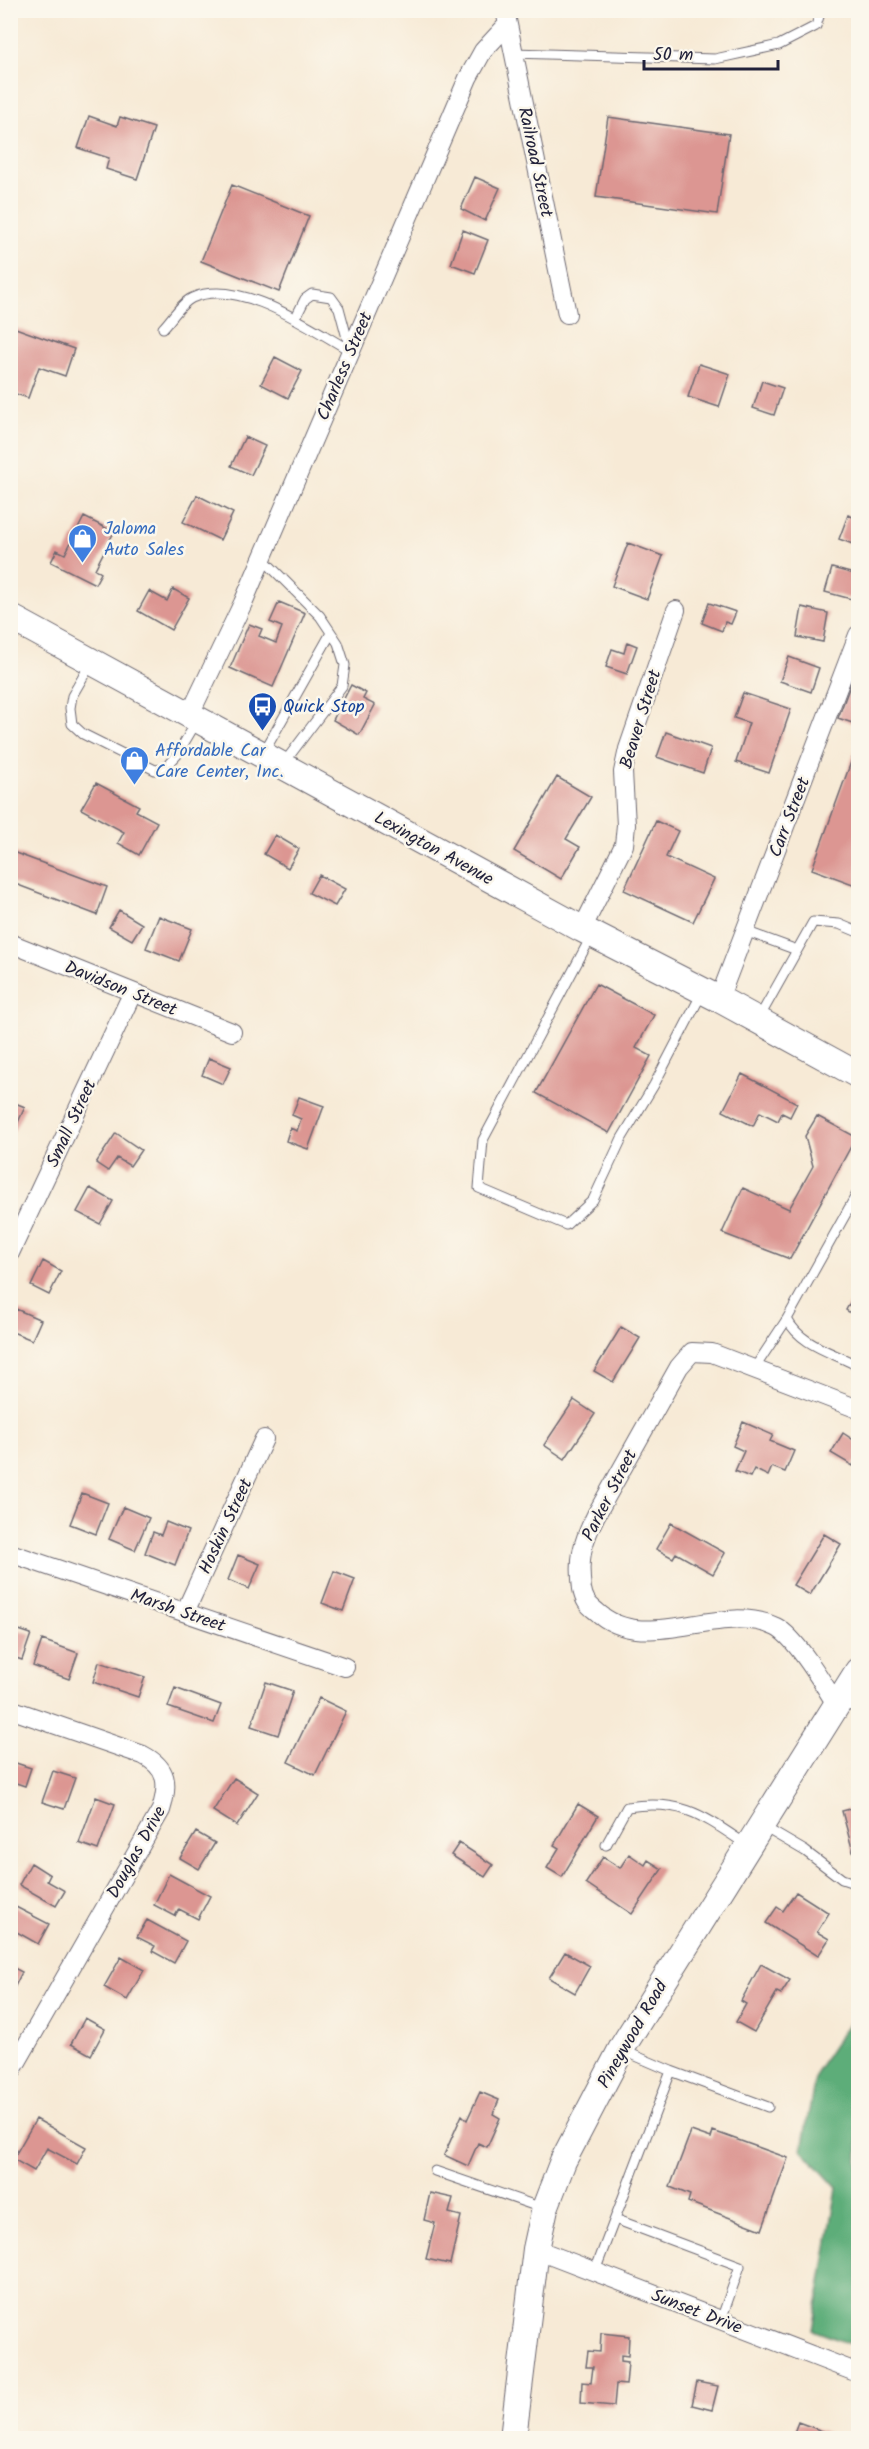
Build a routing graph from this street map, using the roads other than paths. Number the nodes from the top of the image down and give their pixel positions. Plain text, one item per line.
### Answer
1 (821, 10) edge
2 (506, 18) edge
3 (513, 53) junction
4 (567, 314) dead end
5 (296, 319) junction
6 (162, 328) dead end
7 (351, 351) junction
8 (262, 558) junction
9 (676, 610) dead end
10 (10, 617) edge
11 (332, 633) junction
12 (858, 635) edge
13 (92, 661) junction
14 (194, 716) junction
15 (273, 760) junction
16 (745, 931) junction
17 (587, 932) junction
18 (858, 933) edge
19 (10, 943) edge
20 (797, 950) junction
21 (132, 994) junction
22 (711, 995) junction
23 (758, 1020) junction
24 (232, 1032) dead end
25 (858, 1075) edge
26 (858, 1192) edge
27 (10, 1253) edge
28 (787, 1319) junction
29 (858, 1365) edge
30 (754, 1369) junction
31 (858, 1409) edge
32 (264, 1439) dead end
33 (10, 1552) edge
34 (185, 1612) junction
35 (345, 1667) dead end
36 (858, 1671) edge
37 (845, 1705) edge
38 (10, 1709) edge
39 (755, 1836) junction
40 (606, 1845) dead end
41 (858, 1881) edge
42 (621, 2049) junction
43 (671, 2071) junction
44 (10, 2074) edge
45 (768, 2107) dead end
46 (435, 2172) dead end
47 (544, 2208) junction
48 (615, 2219) junction
49 (536, 2249) junction
50 (595, 2271) junction
51 (721, 2320) junction
52 (858, 2373) edge
53 (513, 2439) edge

1 - 3 lane
2 - 3 street, Railroad Street
2 - 7 street, Charless Street
3 - 4 street, Railroad Street
5 - 6 lane
5 - 7 lane
5 - 7 lane
7 - 8 street, Charless Street
8 - 11 lane
8 - 14 street, Charless Street
9 - 17 street, Beaver Street
10 - 13 main road, Lexington Avenue
11 - 15 lane
11 - 15 lane
12 - 16 street, Carr Street
13 - 14 main road, Lexington Avenue
13 - 14 lane
14 - 15 main road, Lexington Avenue
15 - 17 main road, Lexington Avenue
16 - 20 lane
16 - 22 street, Carr Street
17 - 22 main road, Lexington Avenue
17 - 22 lane
18 - 20 lane
19 - 21 street, Davidson Street
20 - 23 lane
21 - 24 street, Davidson Street
21 - 27 street, Small Street
22 - 23 main road, Lexington Avenue
23 - 25 main road, Lexington Avenue
26 - 28 lane
28 - 29 lane
28 - 30 lane
30 - 31 street, Parker Street
30 - 37 street, Parker Street
32 - 34 street, Hoskin Street
33 - 34 street, Marsh Street
34 - 35 street, Marsh Street
36 - 37 main road, Pineywood Road
37 - 39 main road, Pineywood Road
38 - 44 street, Douglas Drive
39 - 40 lane
39 - 41 lane
39 - 42 main road, Pineywood Road
42 - 43 lane
42 - 47 main road, Pineywood Road
43 - 45 lane
43 - 48 lane
46 - 47 lane
47 - 49 main road, Pineywood Road
48 - 50 lane
48 - 51 lane
49 - 50 street, Sunset Drive
49 - 53 main road, Pineywood Road
50 - 51 street, Sunset Drive
51 - 52 street, Sunset Drive

